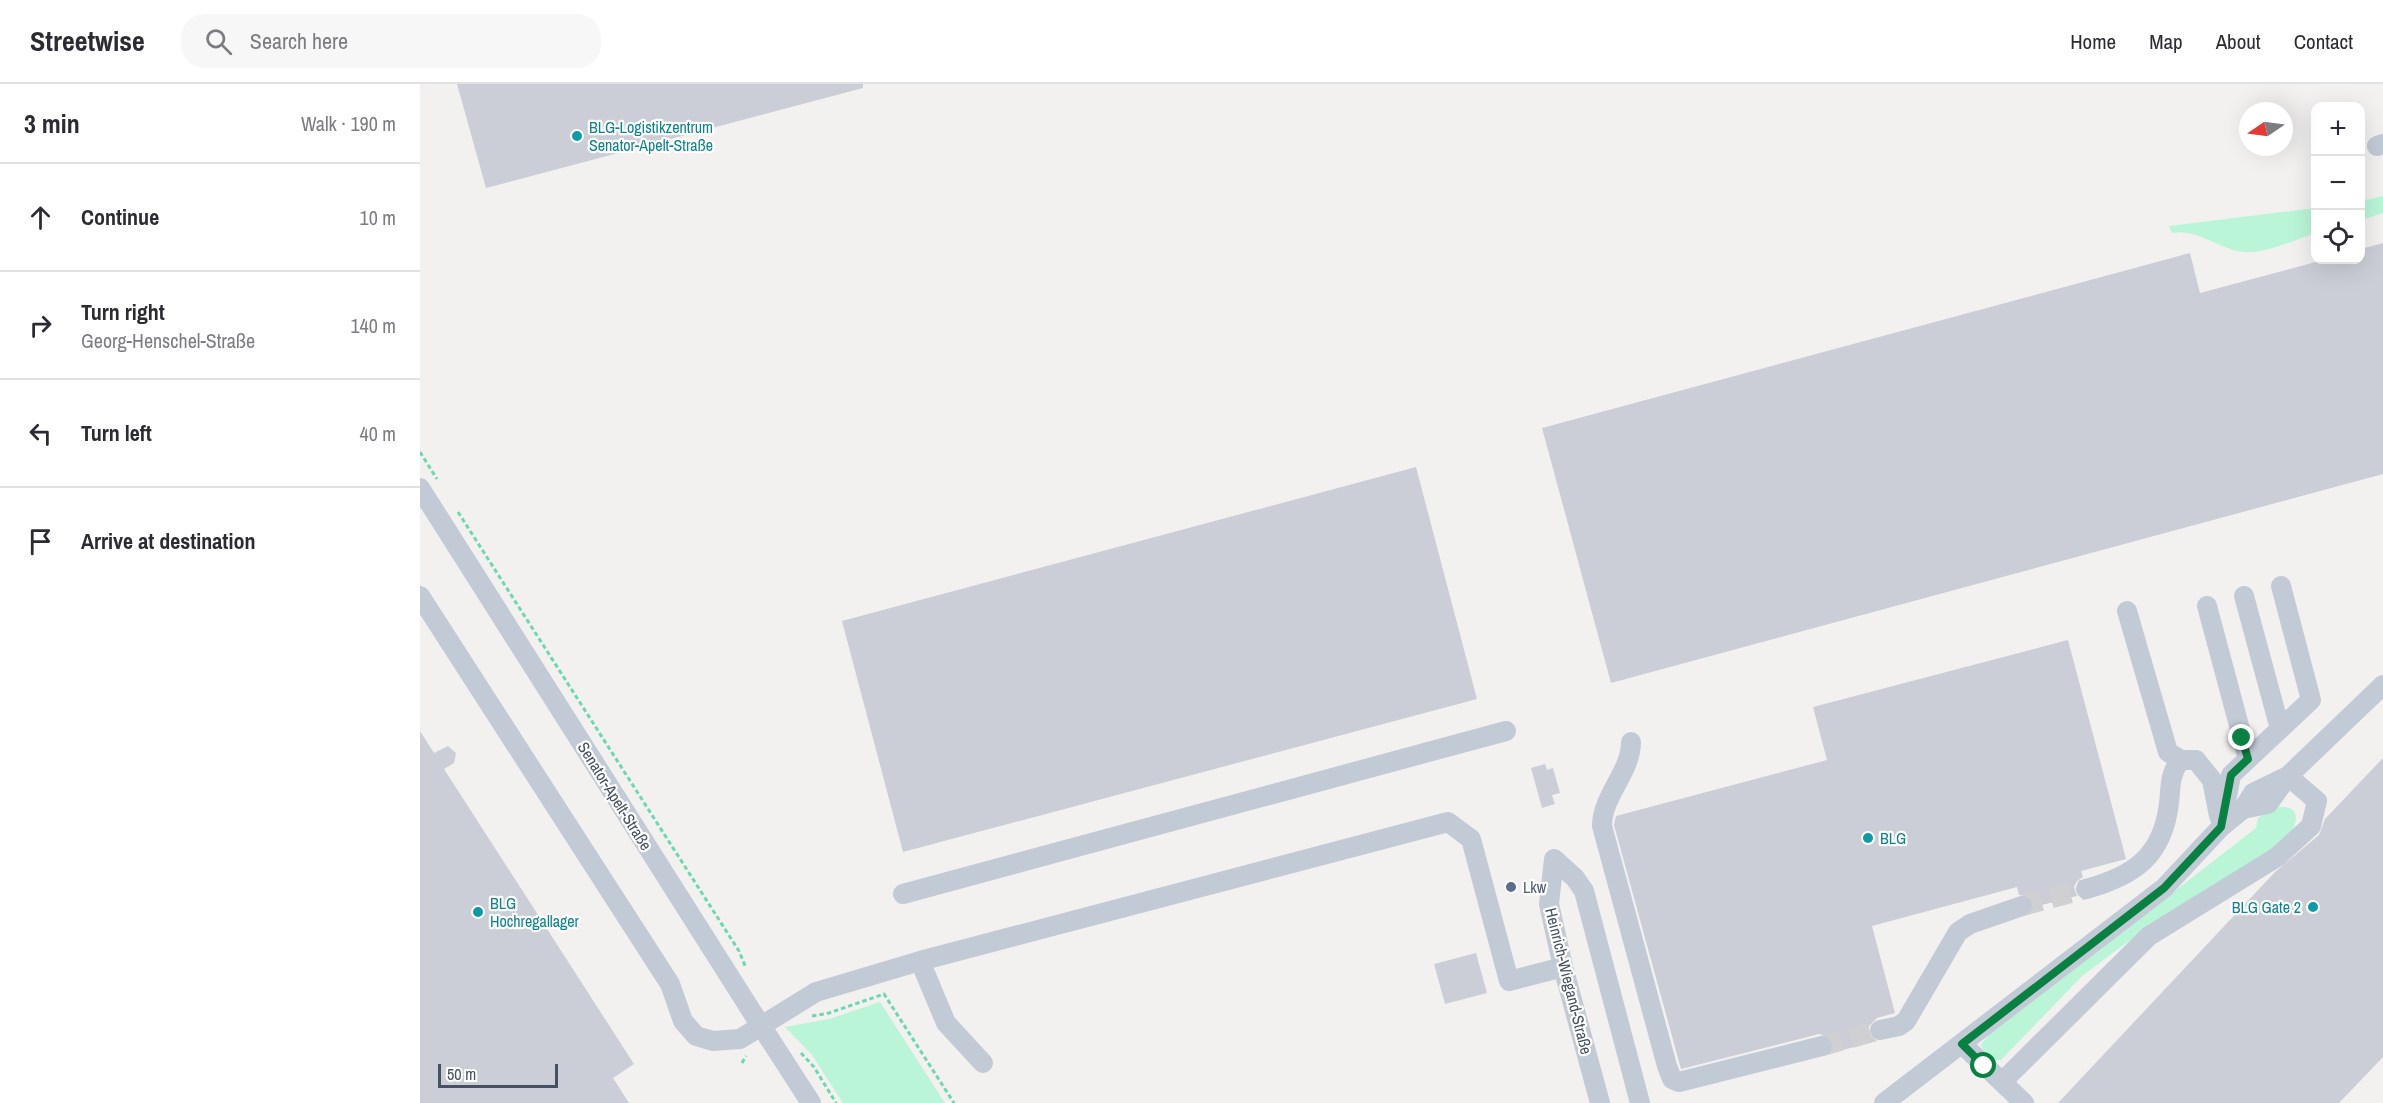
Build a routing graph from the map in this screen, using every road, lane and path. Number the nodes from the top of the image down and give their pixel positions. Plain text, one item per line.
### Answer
1 (420, 452) edge
2 (429, 485) edge
3 (456, 509) dead end
4 (2281, 586) dead end
5 (420, 596) edge
6 (2244, 596) dead end
7 (2207, 606) dead end
8 (2127, 611) dead end
9 (2383, 685) edge
10 (2280, 729) junction
11 (1506, 730) dead end
12 (1631, 742) dead end
13 (2248, 759) junction
14 (2181, 760) junction
15 (2288, 776) junction
16 (2221, 827) junction
17 (2086, 889) tunnel mouth
18 (903, 894) dead end
19 (2022, 906) tunnel mouth
20 (920, 961) junction
21 (1563, 968) junction
22 (748, 972) dead end
23 (807, 1017) dead end
24 (1880, 1030) tunnel mouth
25 (745, 1044) junction
26 (1962, 1044) junction
27 (1822, 1046) tunnel mouth
28 (798, 1049) dead end
29 (742, 1063) dead end
30 (983, 1063) dead end
31 (2002, 1082) junction
32 (811, 1103) edge
33 (836, 1103) edge
34 (954, 1103) edge
35 (1600, 1103) edge
36 (1640, 1103) edge
37 (1884, 1103) edge
38 (2024, 1103) edge

1 - 2 path
2 - 32 street, Senator-Apelt-Straße, bridge
3 - 22 path
4 - 10 street
5 - 25 street
6 - 10 street
7 - 13 street
8 - 14 street
9 - 15 street
10 - 13 street
11 - 18 street
12 - 27 street
13 - 16 street
14 - 16 street
14 - 17 street
15 - 16 street
15 - 31 street
16 - 26 street
19 - 24 street
20 - 21 street
20 - 25 street
20 - 30 street
21 - 35 street, Heinrich-Wiegand-Straße
21 - 36 street, Heinrich-Wiegand-Straße
23 - 34 path
25 - 29 path
26 - 31 street
26 - 37 street
28 - 33 path
31 - 38 street

